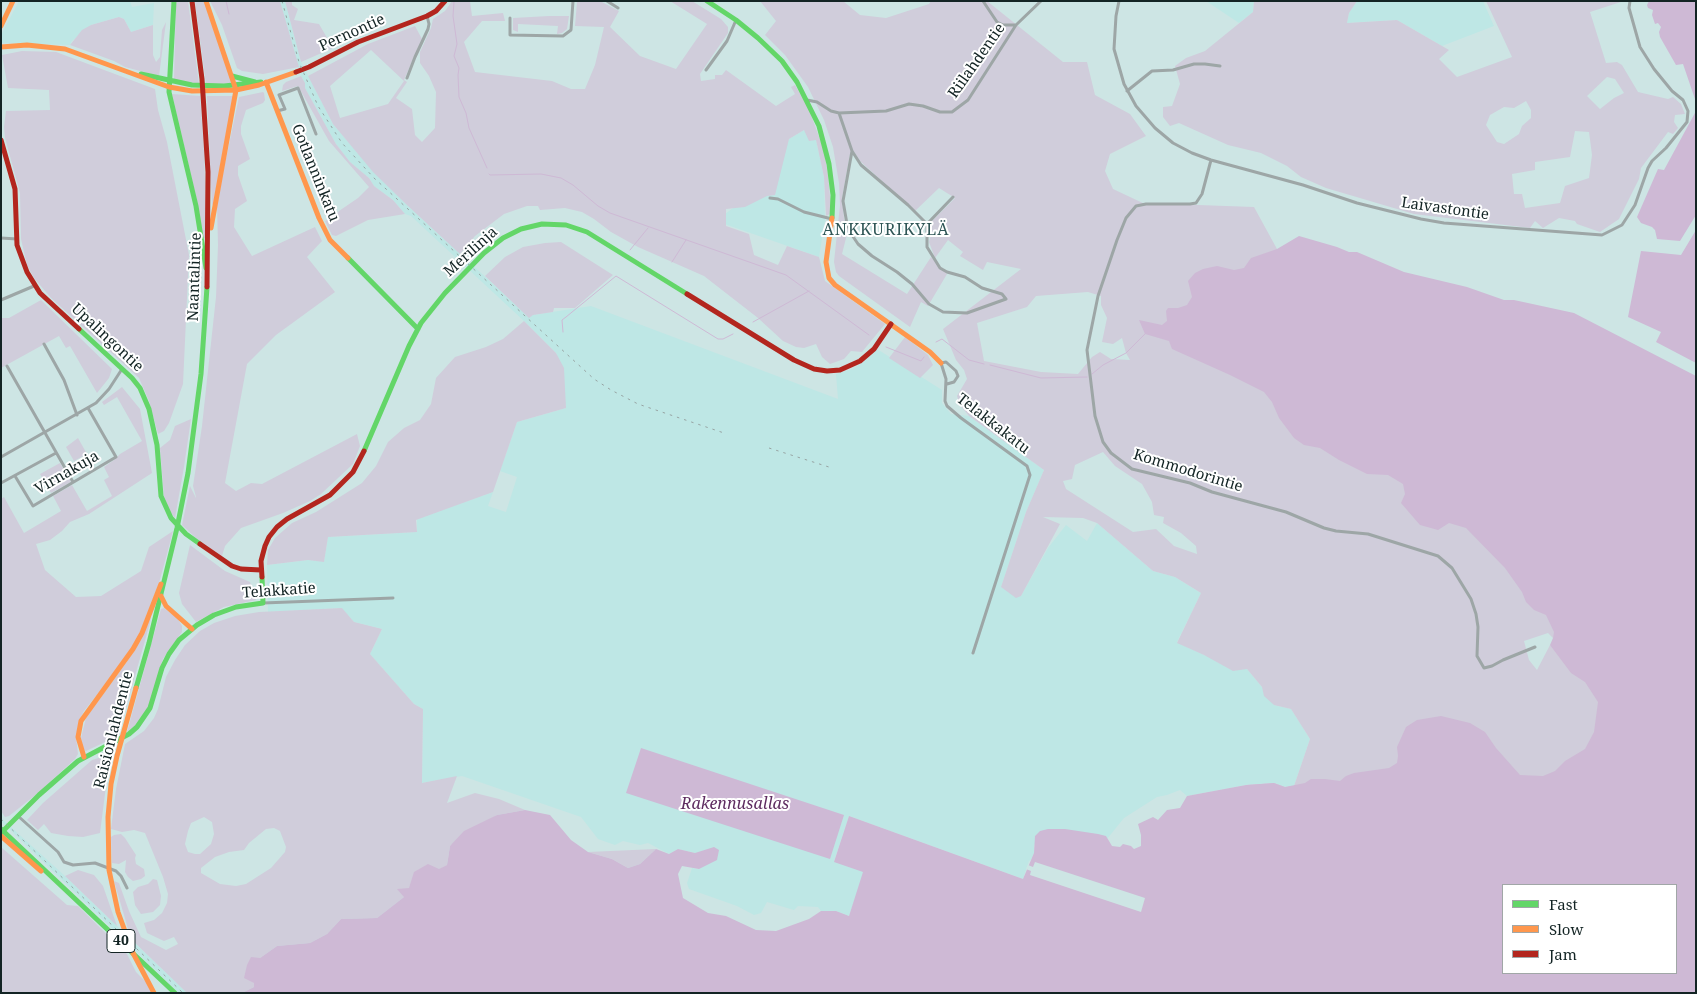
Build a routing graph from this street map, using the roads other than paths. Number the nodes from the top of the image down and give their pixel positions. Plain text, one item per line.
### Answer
1 (13, 1) edge
2 (174, 1) edge
3 (191, 1) edge
4 (206, 1) edge
5 (445, 1) edge
6 (573, 1) edge
7 (607, 1) edge
8 (707, 1) edge
9 (983, 1) edge
10 (1042, 1) edge
11 (1119, 1) edge
12 (1630, 1) edge
13 (618, 8) dead end
14 (427, 16) junction
15 (510, 18) dead end
16 (736, 20) junction
17 (1016, 25) junction
18 (1, 26) edge
19 (1, 47) edge
20 (1220, 66) dead end
21 (706, 70) dead end
22 (232, 76) junction
23 (407, 78) dead end
24 (256, 82) junction
25 (266, 82) junction
26 (169, 84) junction
27 (236, 88) junction
28 (1127, 91) junction
29 (807, 100) junction
30 (277, 111) junction
31 (839, 113) junction
32 (316, 134) dead end
33 (1, 140) edge
34 (852, 151) junction
35 (1211, 160) junction
36 (952, 197) dead end
37 (770, 198) dead end
38 (832, 219) junction
39 (927, 224) junction
40 (1, 238) edge
41 (17, 239) junction
42 (209, 239) junction
43 (208, 279) junction
44 (34, 286) junction
45 (1, 300) edge
46 (891, 324) junction
47 (418, 329) junction
48 (44, 344) dead end
49 (941, 363) junction
50 (7, 366) dead end
51 (122, 369) junction
52 (947, 384) junction
53 (88, 408) junction
54 (77, 415) junction
55 (44, 432) junction
56 (56, 453) junction
57 (1, 457) edge
58 (15, 476) junction
59 (72, 482) junction
60 (1, 483) edge
61 (177, 528) joint
62 (168, 566) junction
63 (261, 570) junction
64 (161, 596) junction
65 (393, 598) dead end
66 (263, 603) junction
67 (192, 629) junction
68 (1535, 647) dead end
69 (973, 653) dead end
70 (84, 757) junction
71 (18, 816) junction
72 (2, 832) edge
73 (127, 888) dead end
74 (154, 993) edge
75 (175, 993) edge

1 - 18 street
2 - 26 street
3 - 42 street, Naantalintie
4 - 22 street
5 - 14 street, Pernontie
6 - 15 street
7 - 13 street
8 - 16 street
9 - 17 street
10 - 17 street, Riilahdentie
11 - 28 street, Laivastontie
12 - 35 street, Laivastontie
14 - 23 street
14 - 25 street, Pernontie
16 - 21 street
16 - 29 street
17 - 31 street, Riilahdentie
19 - 26 street, Pernontie
20 - 28 street
22 - 24 street
22 - 27 street
24 - 25 street, Pernontie
24 - 27 street, Pernontie
25 - 27 street, Pernontie
25 - 30 street, Gotlanninkatu
26 - 27 street, Pernontie
26 - 43 street
27 - 42 street
28 - 35 street, Laivastontie
29 - 31 street
29 - 38 street
30 - 32 street
30 - 47 street, Gotlanninkatu
31 - 34 street
33 - 41 street, Upalingontie
34 - 39 street
34 - 39 street
35 - 68 street, Kommodorintie
36 - 39 street
37 - 38 street
38 - 46 street
40 - 41 street
41 - 44 street, Upalingontie
42 - 43 street, Naantalintie
43 - 61 street, Naantalintie
44 - 45 street
44 - 51 street, Upalingontie
46 - 47 street, Merilinja
46 - 49 street
47 - 63 street, Merilinja
48 - 54 street
49 - 52 street, Telakkakatu
49 - 52 street
50 - 55 street
51 - 53 street
51 - 63 street, Upalingontie
52 - 69 street, Telakkakatu
53 - 54 street
53 - 59 street, Virnakuja
54 - 55 street
55 - 56 street
55 - 57 street
56 - 58 street
56 - 59 street
58 - 59 street, Virnakuja
58 - 60 street
61 - 62 street, Raisionlahdentie
62 - 64 street, Raisionlahdentie
62 - 70 street
63 - 66 street, Merilinja
64 - 67 street
64 - 74 street, Raisionlahdentie
65 - 66 street, Telakkatie
66 - 67 street, Telakkatie
67 - 70 street, Telakkatie
70 - 71 street, Telakkatie
71 - 72 street, Telakkatie
71 - 73 street
72 - 75 street, 40

